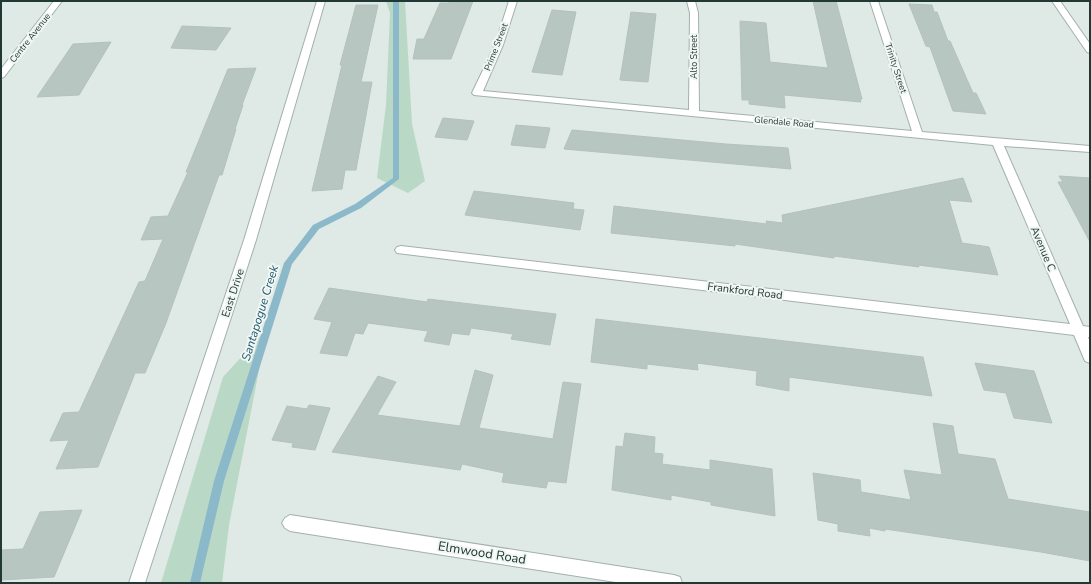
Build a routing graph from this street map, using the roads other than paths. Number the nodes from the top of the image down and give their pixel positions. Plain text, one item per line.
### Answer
1 (58, 1) edge
2 (321, 1) edge
3 (513, 1) edge
4 (691, 1) edge
5 (874, 1) edge
6 (1056, 1) edge
7 (1090, 50) edge
8 (1, 75) edge
9 (477, 93) joint
10 (694, 113) junction
11 (918, 134) junction
12 (997, 142) junction
13 (1090, 149) edge
14 (401, 250) dead end
15 (1084, 331) edge
16 (1090, 357) edge
17 (290, 523) dead end
18 (137, 583) edge
19 (674, 583) edge

1 - 8 street, Centre Avenue
2 - 18 street, East Drive
3 - 9 street, Prime Street
4 - 10 street, Alto Street
5 - 11 street, Trinity Street
6 - 7 street
9 - 10 street, Glendale Road
10 - 11 street, Glendale Road
11 - 12 street, Glendale Road
12 - 13 street, Glendale Road
12 - 15 street, Avenue C
14 - 15 street, Frankford Road
15 - 16 street, Avenue C
17 - 19 street, Elmwood Road

